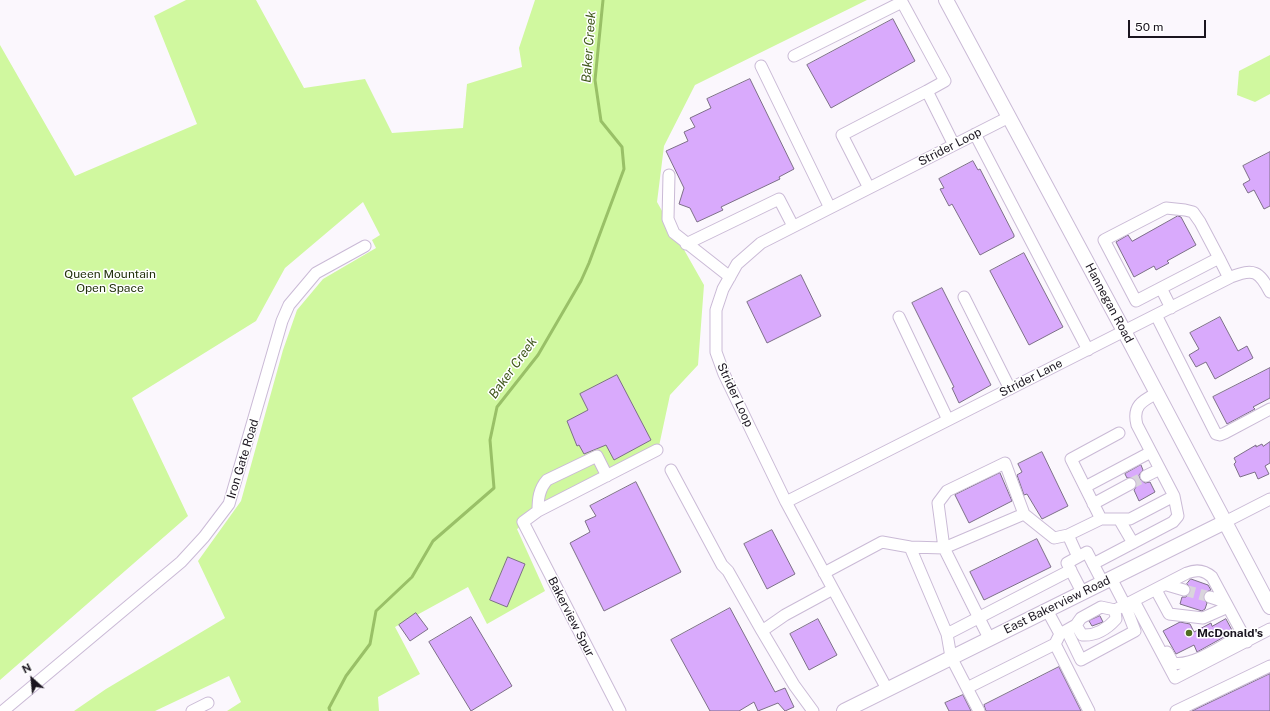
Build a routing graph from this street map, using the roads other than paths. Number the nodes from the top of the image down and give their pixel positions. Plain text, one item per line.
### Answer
1 (946, 0) edge
2 (794, 56) dead end
3 (761, 66) dead end
4 (927, 91) junction
5 (1009, 117) junction
6 (975, 134) junction
7 (954, 145) junction
8 (669, 175) dead end
9 (869, 188) junction
10 (830, 208) junction
11 (793, 226) junction
12 (686, 244) junction
13 (365, 246) dead end
14 (1219, 258) junction
15 (730, 278) junction
16 (1229, 278) junction
17 (1161, 288) junction
18 (1270, 292) edge
19 (964, 297) dead end
20 (1171, 308) junction
21 (1156, 316) junction
22 (898, 317) dead end
23 (1124, 331) junction
24 (1088, 350) junction
25 (1010, 389) junction
26 (1157, 393) junction
27 (1270, 409) edge
28 (948, 420) junction
29 (1119, 433) dead end
30 (657, 450) dead end
31 (1151, 452) junction
32 (1160, 469) junction
33 (671, 470) dead end
34 (607, 476) junction
35 (1146, 476) tunnel mouth
36 (1130, 484) tunnel mouth
37 (1085, 487) junction
38 (1174, 496) junction
39 (1270, 499) edge
40 (786, 502) junction
41 (1093, 504) junction
42 (538, 511) junction
43 (1024, 514) junction
44 (1101, 519) junction
45 (1119, 519) junction
46 (1225, 522) junction
47 (1068, 535) junction
48 (1133, 543) junction
49 (910, 547) junction
50 (944, 548) junction
51 (1078, 557) junction
52 (1093, 564) junction
53 (1071, 570) junction
54 (824, 573) junction
55 (1107, 581) junction
56 (1167, 585) junction
57 (833, 589) junction
58 (1156, 590) junction
59 (1184, 590) tunnel mouth
60 (1082, 592) junction
61 (1210, 597) tunnel mouth
62 (1226, 604) junction
63 (1125, 605) junction
64 (1270, 608) edge
65 (1047, 610) junction
66 (978, 618) junction
67 (1149, 629) junction
68 (1270, 629) edge
69 (762, 631) junction
70 (947, 634) junction
71 (1064, 634) junction
72 (989, 638) junction
73 (1245, 638) junction
74 (951, 657) junction
75 (1270, 666) edge
76 (967, 688) junction
77 (887, 689) junction
78 (208, 703) dead end
79 (3, 711) edge
80 (192, 711) edge
81 (620, 711) edge
82 (813, 711) edge
83 (844, 711) edge
84 (979, 711) edge
85 (1089, 711) edge
86 (1176, 711) edge

1 - 5 main road, Hannegan Road
2 - 4 street
3 - 10 street
4 - 7 street
4 - 9 street
5 - 6 street, Strider Loop
5 - 23 main road, Hannegan Road
6 - 7 street, Strider Loop
6 - 24 street
7 - 9 street, Strider Loop
8 - 12 street
9 - 10 street, Strider Loop
10 - 11 street, Strider Loop
11 - 12 street
11 - 15 street, Strider Loop
12 - 15 street
13 - 79 street, Iron Gate Road
14 - 16 street
14 - 17 street
14 - 17 street
15 - 40 street, Strider Loop
16 - 18 street, Strider Lane
16 - 20 street, Strider Lane
17 - 20 street
19 - 25 street
20 - 21 street, Strider Lane
21 - 23 street, Strider Lane
21 - 27 street
22 - 28 street
23 - 24 street, Strider Lane
23 - 26 main road, Hannegan Road
24 - 25 street, Strider Lane
25 - 28 street, Strider Lane
26 - 31 street
26 - 46 main road, Hannegan Road
28 - 40 street, Strider Lane
29 - 37 street
30 - 34 street
31 - 32 street
31 - 37 street
32 - 35 street
32 - 38 street
33 - 69 street
34 - 42 street
34 - 42 street
36 - 41 street
37 - 41 street
38 - 45 street
38 - 48 street
39 - 46 street, East Bakerview Road
40 - 54 street, Strider Loop
41 - 44 street
42 - 81 street, Bakerview Spur
43 - 47 street
43 - 50 street
43 - 50 street
44 - 45 street
44 - 47 street
45 - 48 street
46 - 55 main road, East Bakerview Road
46 - 64 main road, Hannegan Road
47 - 51 street
48 - 52 street
49 - 50 street
49 - 54 street
49 - 70 street
50 - 66 street
51 - 52 street
51 - 53 street
52 - 55 street
53 - 60 street
53 - 66 street
54 - 57 street, Strider Loop
55 - 60 main road, East Bakerview Road
55 - 63 street
56 - 58 street
56 - 59 street
56 - 62 street
57 - 69 street
57 - 77 street, Strider Loop
58 - 62 street
58 - 63 street
60 - 65 main road, East Bakerview Road
61 - 62 street
62 - 73 street
63 - 67 street
63 - 71 street
63 - 71 street
63 - 71 street
65 - 71 street
65 - 72 main road, East Bakerview Road
66 - 70 street
66 - 72 street
67 - 73 street
67 - 73 street
68 - 73 street
69 - 82 street
70 - 74 street
71 - 76 street
71 - 85 street
72 - 74 main road, East Bakerview Road
74 - 76 street
74 - 77 main road, East Bakerview Road
75 - 86 street
76 - 84 street
77 - 83 main road, East Bakerview Road
78 - 80 street

